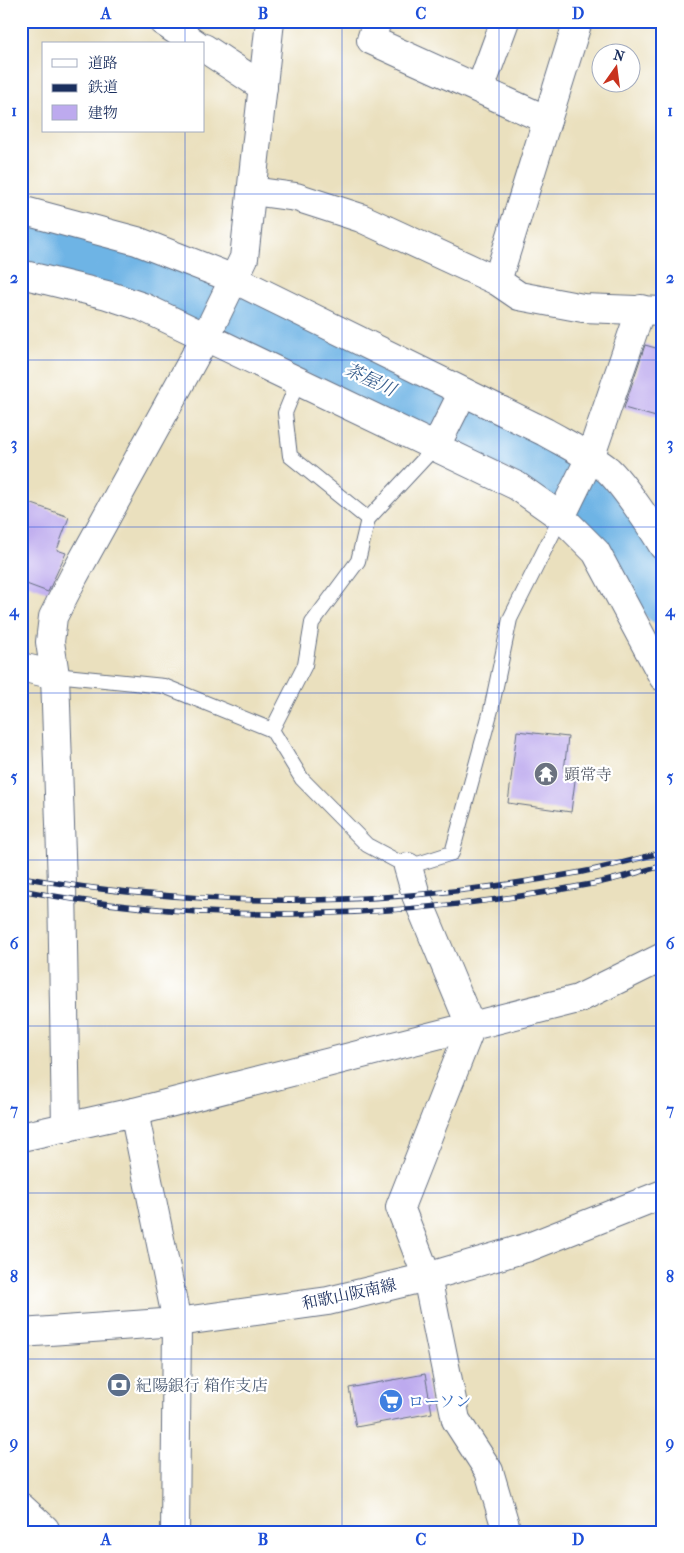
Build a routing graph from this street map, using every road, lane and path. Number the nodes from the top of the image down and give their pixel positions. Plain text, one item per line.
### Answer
1 (162, 21) edge
2 (270, 21) edge
3 (377, 21) edge
4 (505, 21) edge
5 (578, 21) edge
6 (193, 42) edge
7 (205, 49) edge
8 (263, 87) junction
9 (480, 90) junction
10 (547, 120) junction
11 (252, 191) junction
12 (21, 210) edge
13 (21, 274) edge
14 (497, 281) junction
15 (232, 284) junction
16 (652, 310) edge
17 (208, 334) junction
18 (298, 381) junction
19 (461, 396) junction
20 (439, 441) junction
21 (587, 465) junction
22 (564, 513) junction
23 (368, 519) junction
24 (663, 546) edge
25 (21, 667) edge
26 (55, 674) junction
27 (663, 677) edge
28 (272, 730) junction
29 (408, 867) junction
30 (663, 957) edge
31 (471, 1027) junction
32 (134, 1112) junction
33 (66, 1128) junction
34 (21, 1137) edge
35 (663, 1194) edge
36 (427, 1277) junction
37 (177, 1322) junction
38 (21, 1333) edge
39 (21, 1507) edge
40 (45, 1532) edge
41 (175, 1532) edge
42 (507, 1532) edge

1 - 6 street
2 - 8 street
3 - 9 street
4 - 9 street
5 - 10 street
7 - 8 street
8 - 11 street
9 - 10 street
10 - 14 street
11 - 14 street
11 - 15 street
12 - 15 street
13 - 17 street
14 - 16 street
15 - 17 street
15 - 19 street
16 - 21 street
17 - 18 street
17 - 26 street
18 - 20 street
18 - 23 lane
19 - 20 street
19 - 21 street
20 - 22 street
20 - 23 lane
21 - 22 street
21 - 24 street
22 - 27 street
22 - 29 lane
23 - 28 lane
25 - 26 street
26 - 28 lane
26 - 33 street
28 - 29 lane
29 - 31 street
30 - 31 street
31 - 32 street
31 - 36 street
32 - 33 street
32 - 37 street
33 - 34 street
35 - 36 street, 和歌山阪南線
36 - 37 street, 和歌山阪南線
36 - 42 street
37 - 38 street, 和歌山阪南線
37 - 41 street
39 - 40 street

